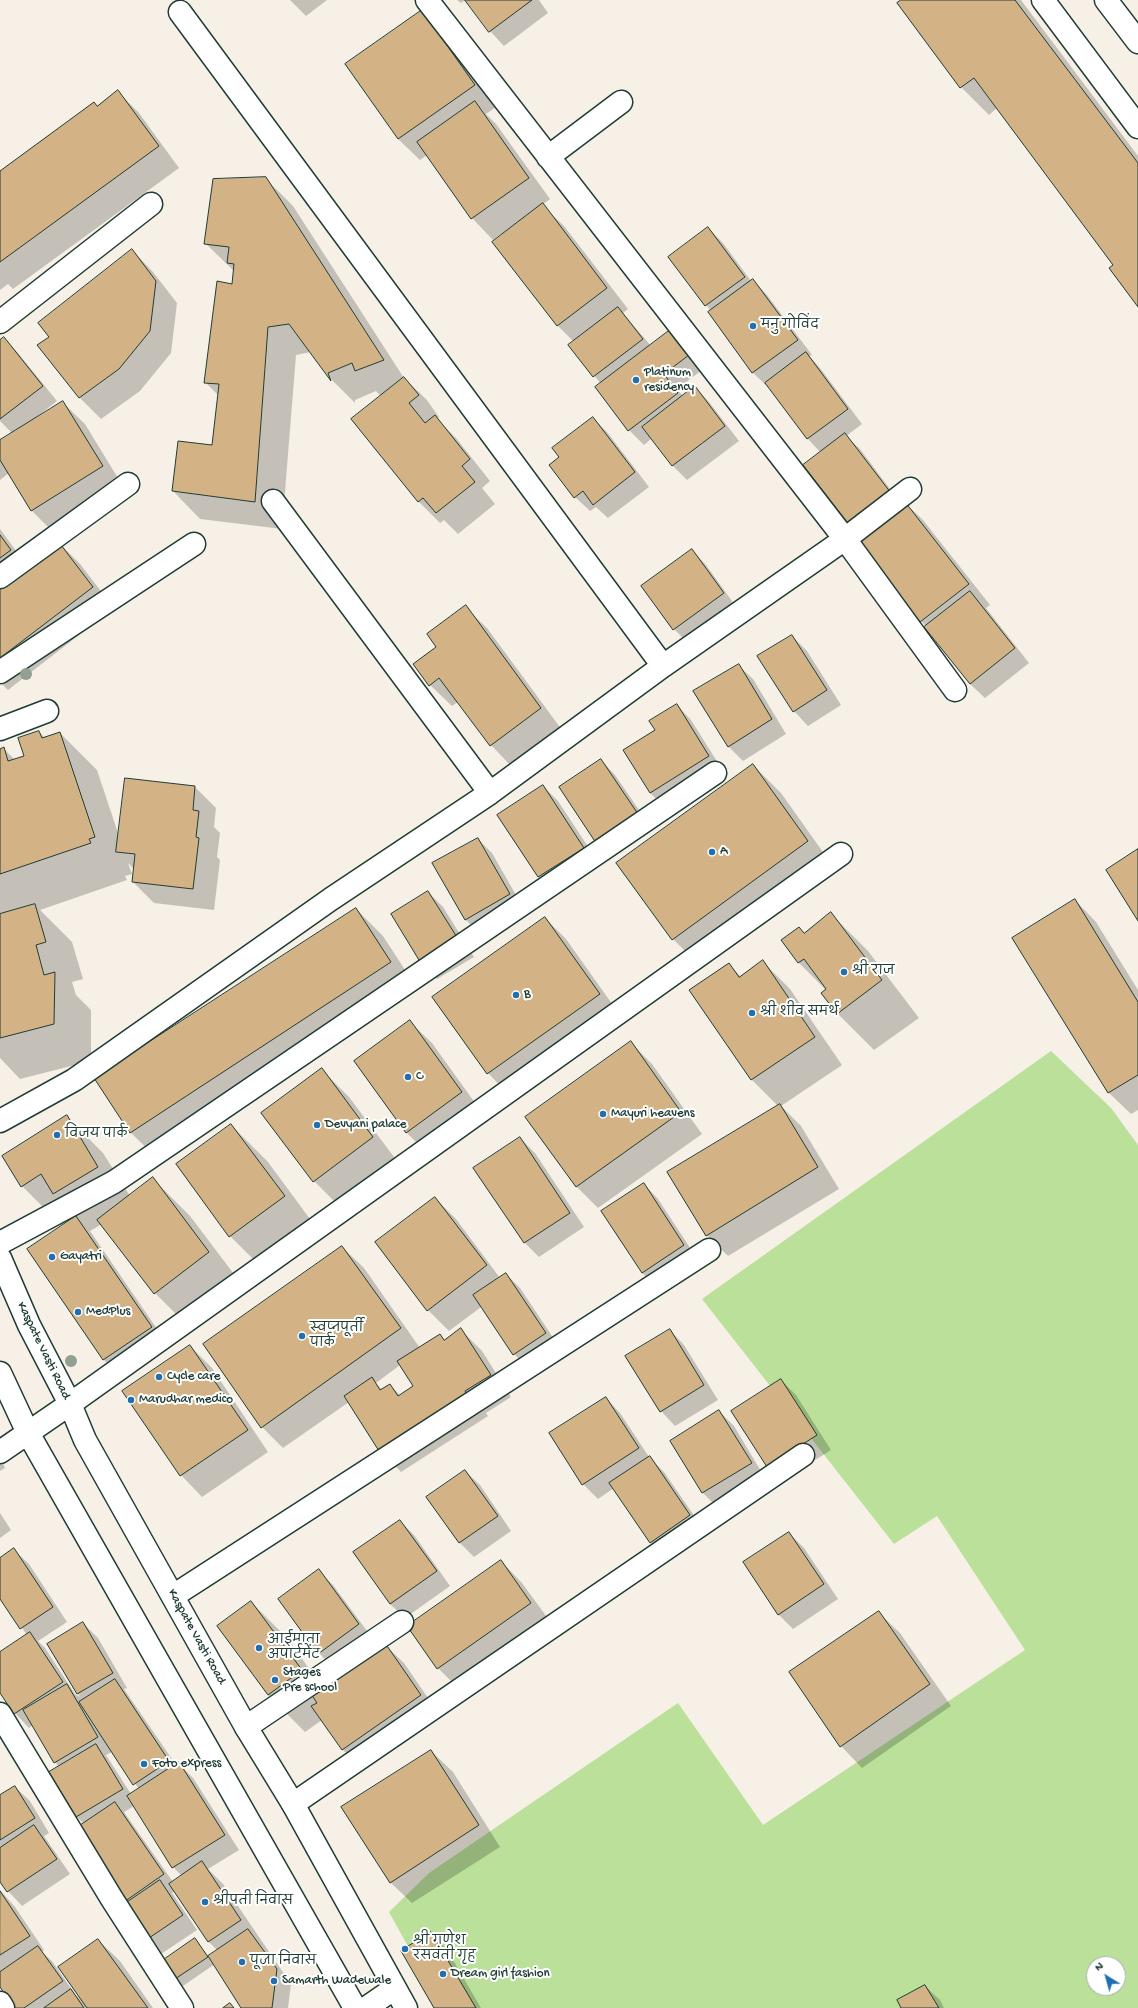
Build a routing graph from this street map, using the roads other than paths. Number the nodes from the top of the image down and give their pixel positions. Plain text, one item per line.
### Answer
1 (427, 0) edge
2 (1043, 0) edge
3 (1106, 0) edge
4 (180, 12) dead end
5 (1138, 42) edge
6 (621, 102) dead end
7 (1138, 127) edge
8 (548, 157) junction
9 (151, 204) dead end
10 (0, 322) edge
11 (128, 484) dead end
12 (910, 489) dead end
13 (273, 501) dead end
14 (845, 539) junction
15 (194, 544) dead end
16 (0, 577) edge
17 (663, 666) junction
18 (0, 672) edge
19 (955, 690) dead end
20 (47, 711) dead end
21 (0, 729) edge
22 (715, 773) dead end
23 (490, 793) junction
24 (841, 854) dead end
25 (0, 1122) edge
26 (0, 1243) edge
27 (709, 1250) dead end
28 (0, 1258) edge
29 (0, 1373) edge
30 (70, 1404) junction
31 (28, 1433) junction
32 (0, 1452) edge
33 (802, 1455) dead end
34 (173, 1596) junction
35 (402, 1622) dead end
36 (0, 1714) edge
37 (246, 1727) junction
38 (293, 1804) junction
39 (395, 1988) junction
40 (0, 2003) edge
41 (3, 2008) edge
42 (182, 2008) edge
43 (355, 2008) edge
44 (366, 2008) edge
45 (406, 2008) edge

1 - 8 street
2 - 7 street
3 - 5 street
4 - 17 street
6 - 8 street
8 - 14 street
9 - 10 street
11 - 16 street
12 - 14 street
13 - 23 street
14 - 17 street
14 - 19 street
15 - 18 street
17 - 23 street
20 - 21 street
22 - 26 street
23 - 25 street
24 - 30 street
27 - 34 street
28 - 30 street, Kaspate Vasti Road
29 - 31 street
30 - 31 street
30 - 34 street, Kaspate Vasti Road
31 - 32 street
31 - 43 street
33 - 38 street
34 - 37 street, Kaspate Vasti Road
35 - 37 street
36 - 42 street
37 - 38 street, Kaspate Vasti Road
38 - 39 street, Kaspate Vasti Road
39 - 44 street
39 - 45 street, Kaspate Vasti Road
40 - 41 street

